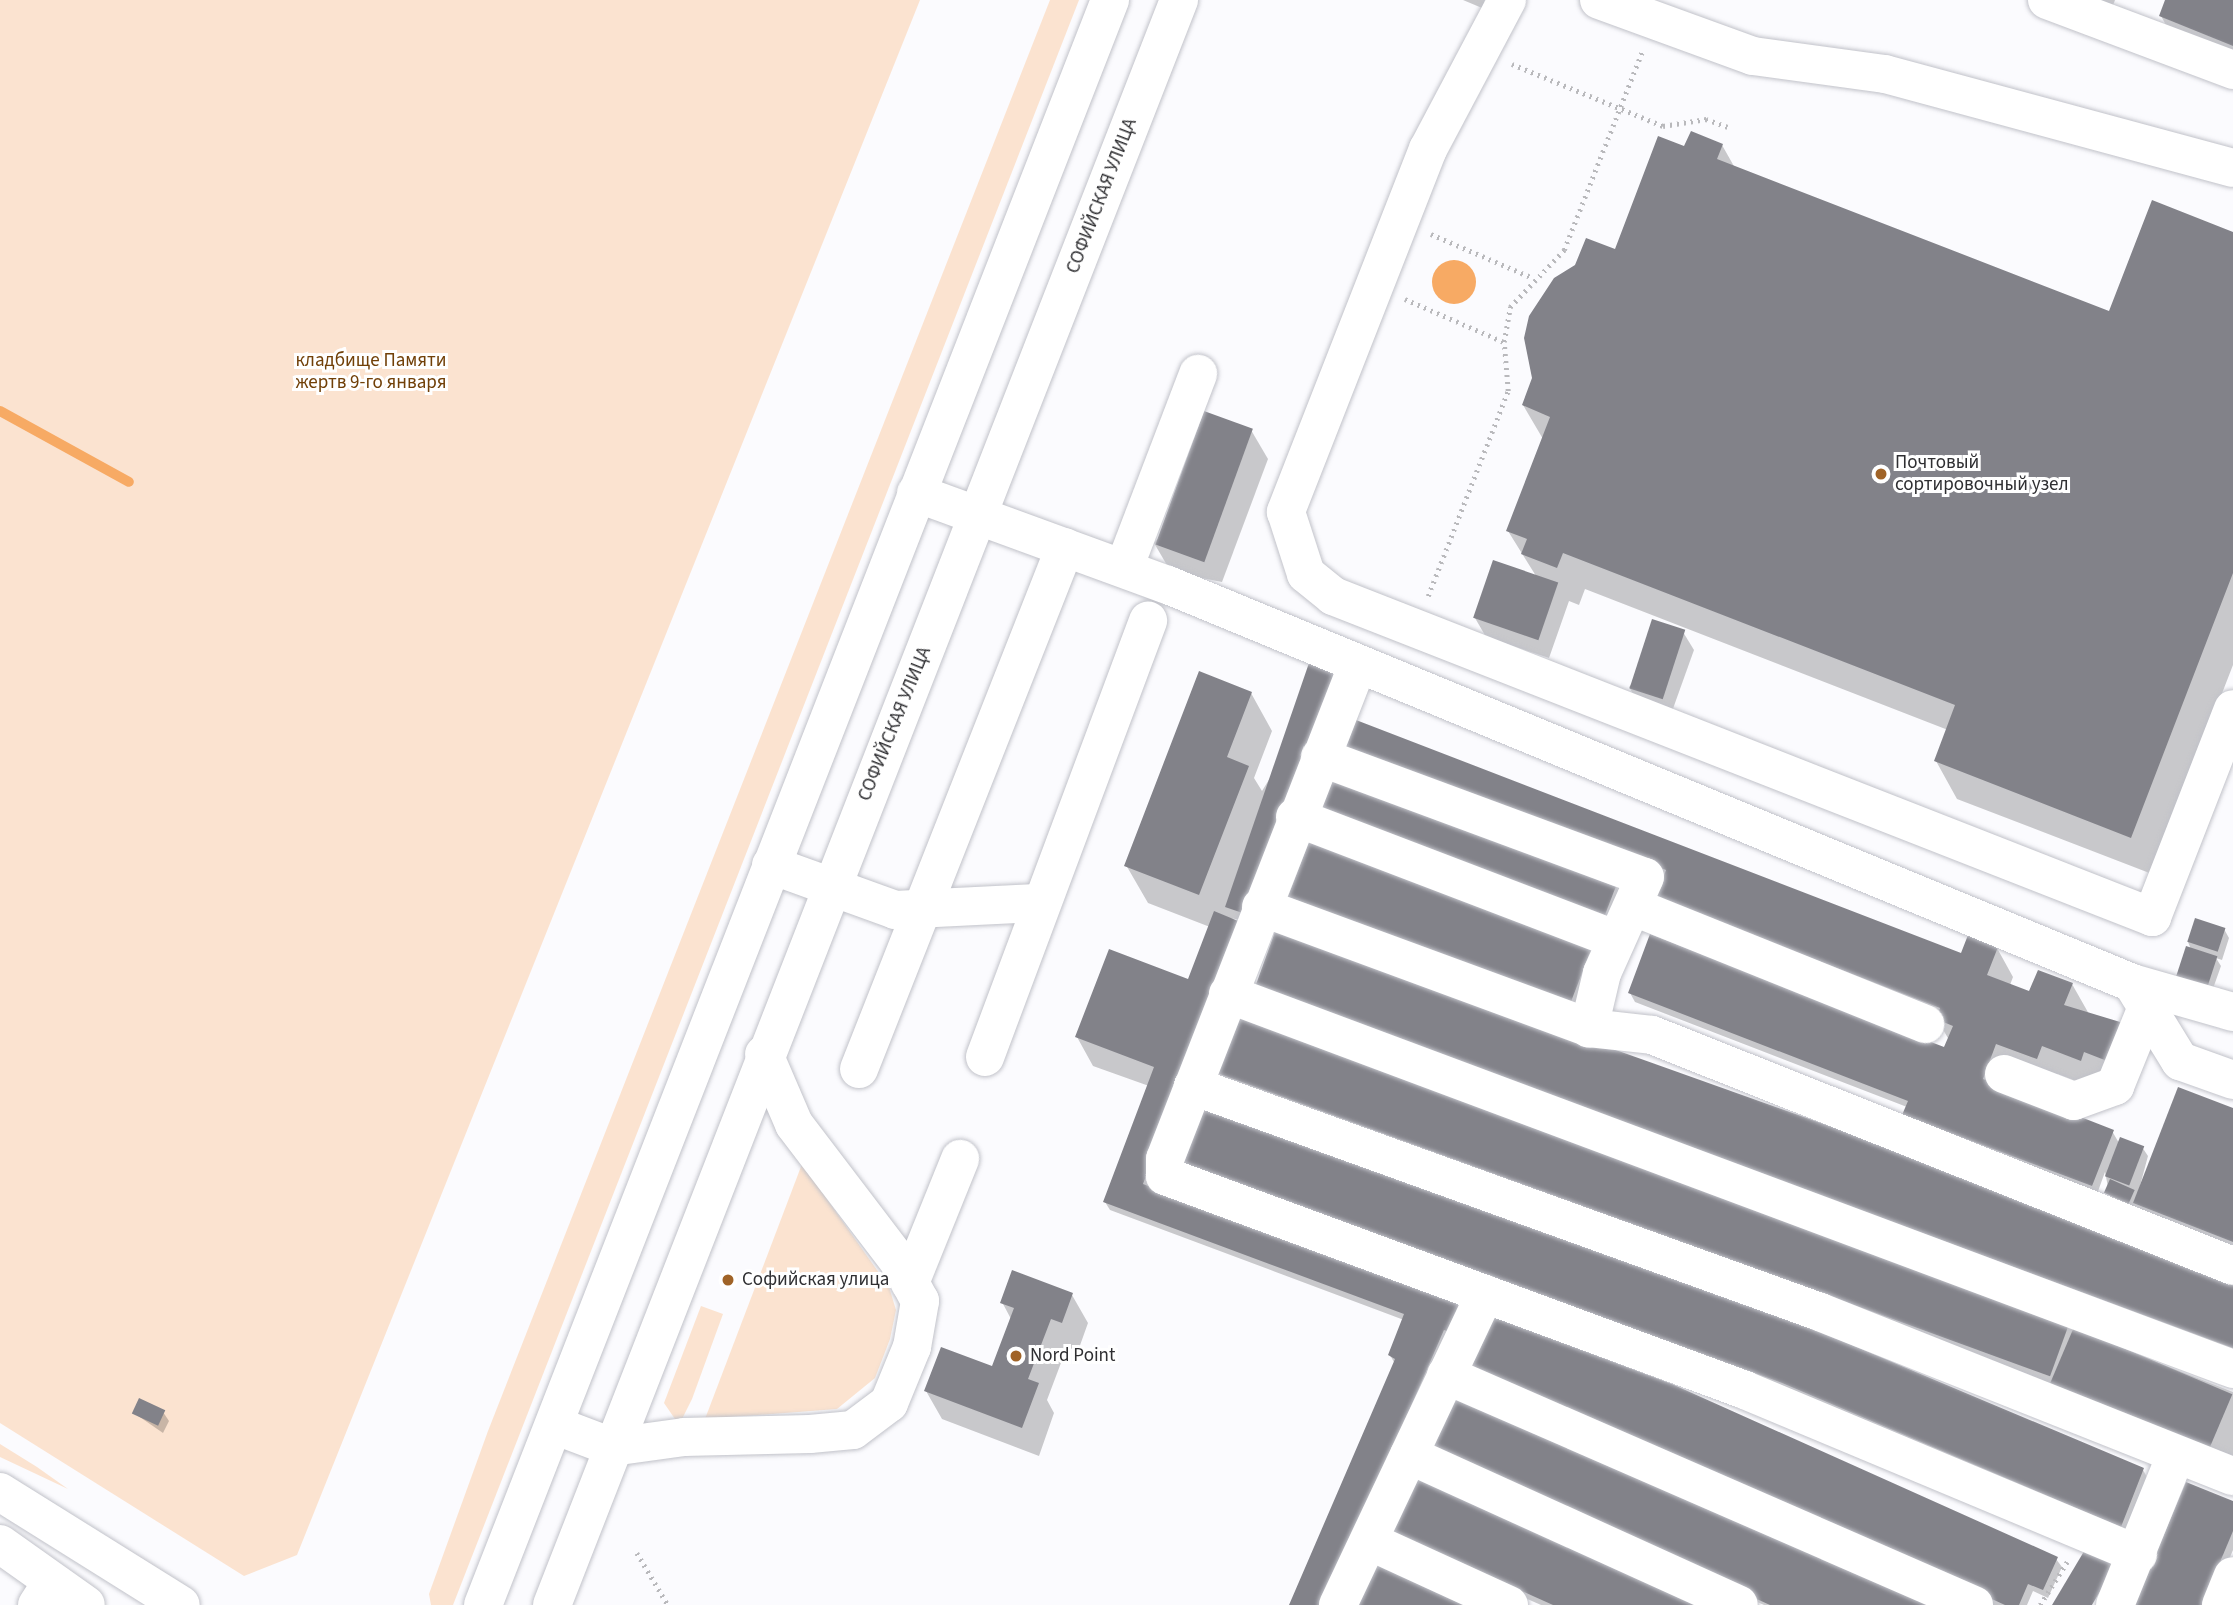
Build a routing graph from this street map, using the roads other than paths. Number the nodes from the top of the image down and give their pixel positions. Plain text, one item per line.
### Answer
1 (1110, 0) edge
2 (1179, 0) edge
3 (1507, 0) edge
4 (2047, 0) edge
5 (1616, 7) edge
6 (2120, 12) edge
7 (2233, 69) edge
8 (2233, 168) edge
9 (1198, 374) dead end
10 (916, 493) junction
11 (978, 517) junction
12 (1065, 547) junction
13 (1124, 568) junction
14 (1148, 620) dead end
15 (1358, 664) junction
16 (2233, 709) edge
17 (1320, 757) junction
18 (1295, 817) junction
19 (772, 864) junction
20 (830, 887) junction
21 (1037, 904) junction
22 (924, 907) junction
23 (1261, 907) junction
24 (1624, 923) junction
25 (1228, 994) junction
26 (2139, 995) junction
27 (2233, 1012) edge
28 (1926, 1024) dead end
29 (1589, 1028) junction
30 (764, 1054) junction
31 (985, 1057) dead end
32 (859, 1069) dead end
33 (2004, 1074) dead end
34 (2233, 1080) edge
35 (1193, 1086) junction
36 (960, 1159) dead end
37 (2233, 1266) edge
38 (910, 1283) junction
39 (1485, 1294) junction
40 (2233, 1368) edge
41 (1446, 1375) junction
42 (554, 1425) junction
43 (612, 1447) junction
44 (1409, 1455) junction
45 (2176, 1455) junction
46 (2233, 1476) edge
47 (0, 1492) edge
48 (1369, 1541) junction
49 (0, 1544) edge
50 (2138, 1554) junction
51 (2233, 1576) edge
52 (44, 1594) edge
53 (86, 1605) edge
54 (180, 1605) edge
55 (483, 1605) edge
56 (552, 1605) edge
57 (1338, 1605) edge
58 (1509, 1605) edge
59 (1739, 1605) edge
60 (1974, 1605) edge
61 (2115, 1605) edge
62 (2221, 1605) edge

1 - 10 main road
2 - 11 main road, СОФИЙСКАЯ УЛИЦА
3 - 16 main road
4 - 6 main road
5 - 8 main road
6 - 7 main road
9 - 13 main road
10 - 11 main road
10 - 19 main road
11 - 12 main road
11 - 20 main road, СОФИЙСКАЯ УЛИЦА
12 - 13 main road
12 - 22 main road
13 - 15 main road
14 - 21 main road
15 - 17 main road
15 - 26 main road
17 - 18 main road
17 - 24 main road
18 - 23 main road
18 - 24 main road
19 - 20 main road
19 - 42 main road
20 - 22 main road
20 - 30 main road, СОФИЙСКАЯ УЛИЦА
21 - 22 main road
21 - 31 main road
22 - 32 main road
23 - 25 main road
23 - 29 main road
24 - 28 main road
24 - 29 main road
25 - 35 main road
25 - 40 main road
26 - 27 main road
26 - 33 main road
26 - 34 main road
29 - 37 main road
30 - 38 main road
30 - 43 main road, СОФИЙСКАЯ УЛИЦА
35 - 39 main road
35 - 45 main road
36 - 38 main road
38 - 43 main road
39 - 41 main road
39 - 50 main road
41 - 44 main road
41 - 60 main road
42 - 43 main road
42 - 55 main road
43 - 56 main road, СОФИЙСКАЯ УЛИЦА
44 - 48 main road
44 - 59 main road
45 - 46 main road
45 - 50 main road
47 - 54 main road
48 - 57 main road
48 - 58 main road
49 - 52 main road
50 - 61 main road
51 - 62 main road
52 - 53 main road

